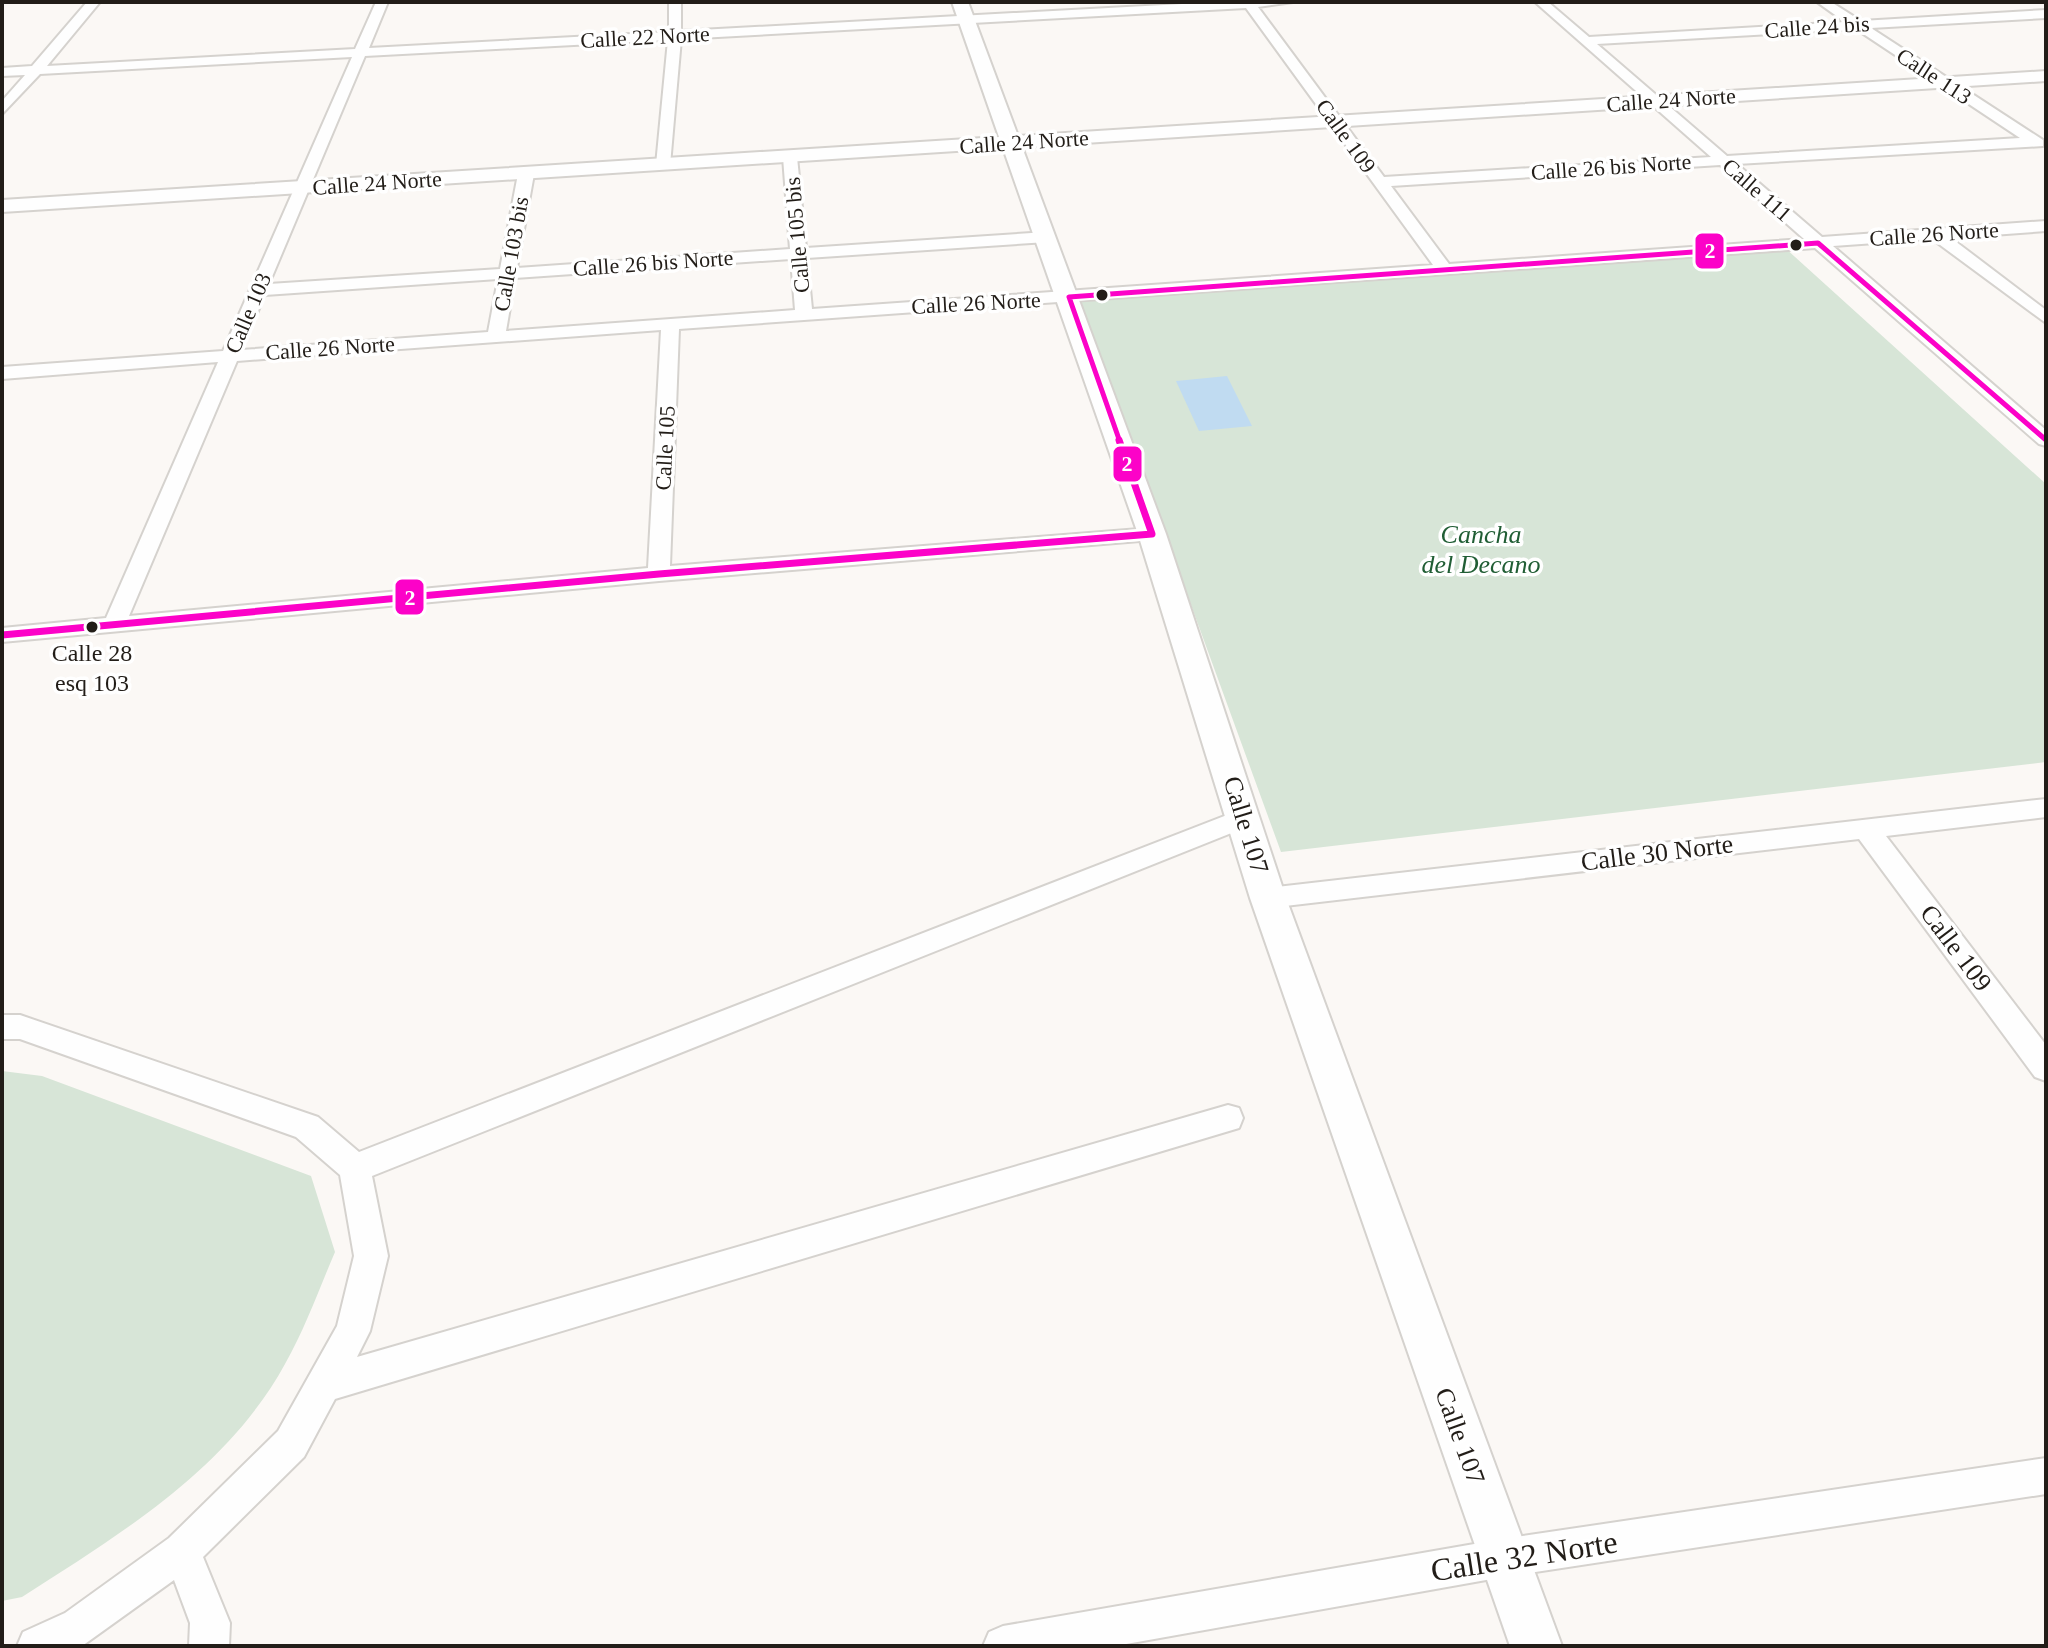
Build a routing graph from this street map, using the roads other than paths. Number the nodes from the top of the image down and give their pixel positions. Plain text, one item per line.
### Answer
1 (94, 2) edge
2 (382, 2) edge
3 (675, 2) edge
4 (960, 2) edge
5 (1287, 2) edge
6 (1541, 2) edge
7 (1823, 2) edge
8 (1249, 3) edge
9 (2046, 14) edge
10 (966, 20) junction
11 (1857, 24) junction
12 (675, 35) junction
13 (1587, 41) junction
14 (361, 52) junction
15 (34, 70) junction
16 (2, 72) edge
17 (2046, 76) edge
18 (1944, 83) junction
19 (1653, 100) junction
20 (2, 110) edge
21 (1335, 123) junction
22 (1013, 143) junction
23 (2041, 144) edge
24 (790, 157) junction
25 (1723, 160) junction
26 (663, 165) junction
27 (526, 174) junction
28 (1379, 182) junction
29 (301, 188) junction
30 (2, 206) edge
31 (2045, 227) edge
32 (1936, 234) junction
33 (1047, 237) junction
34 (1818, 243) junction
35 (798, 253) junction
36 (1445, 270) junction
37 (508, 272) junction
38 (259, 290) junction
39 (1069, 297) junction
40 (804, 313) junction
41 (2046, 318) edge
42 (670, 322) junction
43 (496, 335) junction
44 (229, 356) junction
45 (2, 373) edge
46 (2046, 440) edge
47 (1152, 534) junction
48 (659, 574) junction
49 (114, 625) junction
50 (2, 635) edge
51 (2046, 808) edge
52 (1245, 817) junction
53 (1866, 829) junction
54 (1268, 898) junction
55 (2, 1027) edge
56 (2046, 1068) edge
57 (1228, 1118) dead end
58 (355, 1168) junction
59 (323, 1385) junction
60 (2046, 1476) edge
61 (182, 1551) junction
62 (1503, 1558) junction
63 (1062, 1641) edge
64 (37, 1646) edge
65 (209, 1646) edge
66 (1003, 1646) edge
67 (1536, 1646) edge

1 - 15 street
2 - 14 street, Calle 103
3 - 12 street
4 - 10 street, Calle 107
5 - 8 street, Calle 22 Norte
6 - 13 street, Calle 111
7 - 11 street, Calle 113
8 - 10 street, Calle 22 Norte
8 - 21 street, Calle 109
9 - 11 street, Calle 24 bis
10 - 12 street, Calle 22 Norte
10 - 22 street, Calle 107
11 - 13 street, Calle 24 bis
11 - 18 street, Calle 113
12 - 14 street, Calle 22 Norte
12 - 26 street
13 - 19 street, Calle 111
14 - 15 street, Calle 22 Norte
14 - 29 street, Calle 103
15 - 16 street, Calle 22 Norte
15 - 20 street
17 - 18 street, Calle 24 Norte
18 - 19 street, Calle 24 Norte
18 - 23 street, Calle 113
19 - 21 street, Calle 24 Norte
19 - 25 street, Calle 111
21 - 22 street, Calle 24 Norte
21 - 28 street, Calle 109
22 - 24 street, Calle 24 Norte
22 - 33 street, Calle 107
23 - 25 street, Calle 26 bis Norte
24 - 26 street, Calle 24 Norte
24 - 35 street, Calle 105 bis
25 - 28 street, Calle 26 bis Norte
25 - 34 street, Calle 111
26 - 27 street, Calle 24 Norte
27 - 29 street, Calle 24 Norte
27 - 37 street, Calle 103 bis
28 - 36 street, Calle 109
29 - 30 street, Calle 24 Norte
29 - 38 street, Calle 103
31 - 32 street, Calle 26 Norte
32 - 34 street, Calle 26 Norte
32 - 41 street
33 - 35 street, Calle 26 bis Norte
33 - 39 street, Calle 107
34 - 36 street, Calle 26 Norte
34 - 46 street, Calle 111
35 - 37 street, Calle 26 bis Norte
35 - 40 street, Calle 105 bis
36 - 39 street, Calle 26 Norte
37 - 38 street, Calle 26 bis Norte
37 - 43 street, Calle 103 bis
38 - 44 street, Calle 103
39 - 40 street, Calle 26 Norte
39 - 47 street, Calle 107
40 - 42 street, Calle 26 Norte
42 - 43 street, Calle 26 Norte
42 - 48 street, Calle 105
43 - 44 street, Calle 26 Norte
44 - 45 street, Calle 26 Norte
44 - 49 street, Calle 103
47 - 48 street
47 - 52 street, Calle 107
48 - 49 street
49 - 50 street
51 - 53 street, Calle 30 Norte
52 - 54 street, Calle 107
52 - 58 street
53 - 54 street, Calle 30 Norte
53 - 56 street, Calle 109
54 - 62 street, Calle 107
55 - 58 street
57 - 59 street
58 - 59 street
59 - 61 street
60 - 62 street, Calle 32 Norte
61 - 64 street
61 - 65 street
62 - 63 street, Calle 32 Norte
62 - 67 street, Calle 107
63 - 66 street, Calle 32 Norte

